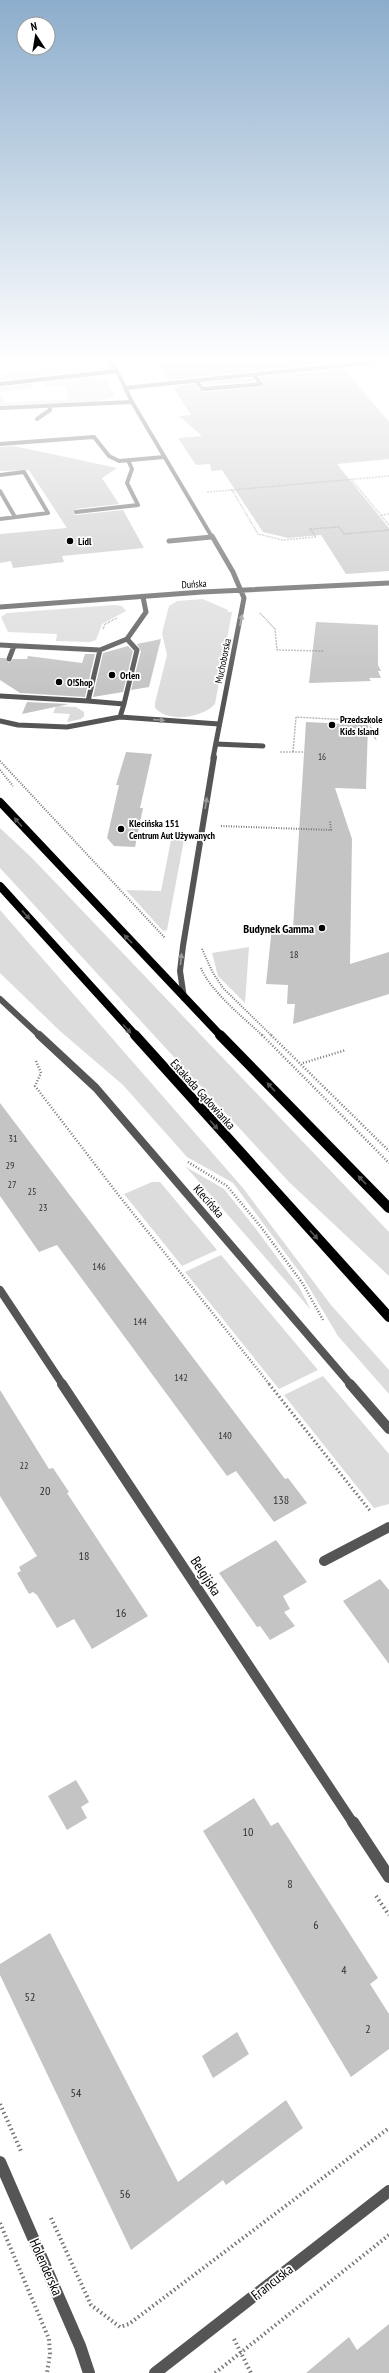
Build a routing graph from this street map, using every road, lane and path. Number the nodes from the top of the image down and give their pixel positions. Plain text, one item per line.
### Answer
1 (131, 472) edge
2 (173, 472) edge
3 (0, 475) edge
4 (389, 476) edge
5 (350, 479) junction
6 (232, 490) junction
7 (0, 491) edge
8 (205, 492) dead end
9 (76, 512) dead end
10 (389, 514) edge
11 (380, 515) junction
12 (15, 517) junction
13 (0, 519) edge
14 (389, 525) edge
15 (389, 530) edge
16 (212, 537) junction
17 (169, 541) dead end
18 (389, 583) edge
19 (242, 590) junction
20 (143, 597) junction
21 (0, 607) edge
22 (254, 610) dead end
23 (127, 639) junction
24 (0, 645) edge
25 (14, 646) junction
26 (100, 650) junction
27 (324, 651) dead end
28 (9, 658) dead end
29 (0, 696) edge
30 (88, 702) junction
31 (124, 704) junction
32 (120, 717) junction
33 (0, 721) edge
34 (219, 724) junction
35 (376, 740) dead end
36 (216, 744) junction
37 (263, 746) dead end
38 (293, 752) dead end
39 (0, 761) edge
40 (0, 770) edge
41 (18, 792) dead end
42 (0, 802) edge
43 (330, 821) dead end
44 (220, 826) dead end
45 (0, 886) edge
46 (167, 940) dead end
47 (196, 948) dead end
48 (201, 968) dead end
49 (184, 998) junction
50 (0, 999) edge
51 (346, 1050) dead end
52 (34, 1057) dead end
53 (304, 1063) dead end
54 (389, 1151) edge
55 (389, 1162) edge
56 (389, 1208) edge
57 (0, 1290) edge
58 (389, 1317) edge
59 (389, 1429) edge
60 (387, 1528) edge
61 (324, 1561) dead end
62 (389, 1877) edge
63 (0, 2104) edge
64 (389, 2128) edge
65 (24, 2159) dead end
66 (0, 2162) edge
67 (389, 2191) edge
68 (49, 2214) dead end
69 (0, 2223) edge
70 (389, 2235) edge
71 (224, 2319) junction
72 (241, 2353) junction
73 (47, 2373) edge
74 (89, 2373) edge
75 (155, 2373) edge
76 (216, 2373) edge
77 (251, 2373) edge

1 - 9 street
2 - 16 street, Muchoborska
3 - 12 street
4 - 5 path
5 - 6 path
5 - 11 path
6 - 8 path
6 - 15 path
7 - 12 street
10 - 11 path
11 - 14 path
12 - 13 street
16 - 17 street
16 - 19 street, Muchoborska
18 - 19 street, Duńska
19 - 20 street, Duńska
34 -> 19 street, Muchoborska
20 - 21 street, Duńska
20 - 23 street
22 - 27 path
23 - 26 street
23 - 31 street
24 - 25 street
25 - 26 street
25 - 28 street
26 - 30 street
29 - 30 street
30 - 31 street
31 - 32 street
32 - 33 street
32 -> 34 street
34 - 36 street, Muchoborska
35 - 38 path
36 - 37 street
49 -> 36 street, Muchoborska
39 - 46 path
40 - 41 path
49 -> 42 main road
43 - 44 path
45 -> 58 main road, Estakada Gądowianka
47 - 54 path
48 - 55 path
56 -> 49 main road
50 - 59 street, Klecińska
51 - 53 path
52 - 60 path
57 - 62 street, Belgijska
60 - 61 street
63 - 65 path
64 - 68 path
66 - 74 street, Holenderska
67 - 71 street, Francuska
69 - 73 path
70 - 72 path
71 - 72 path
71 - 75 street, Francuska
72 - 76 path
72 - 77 path

